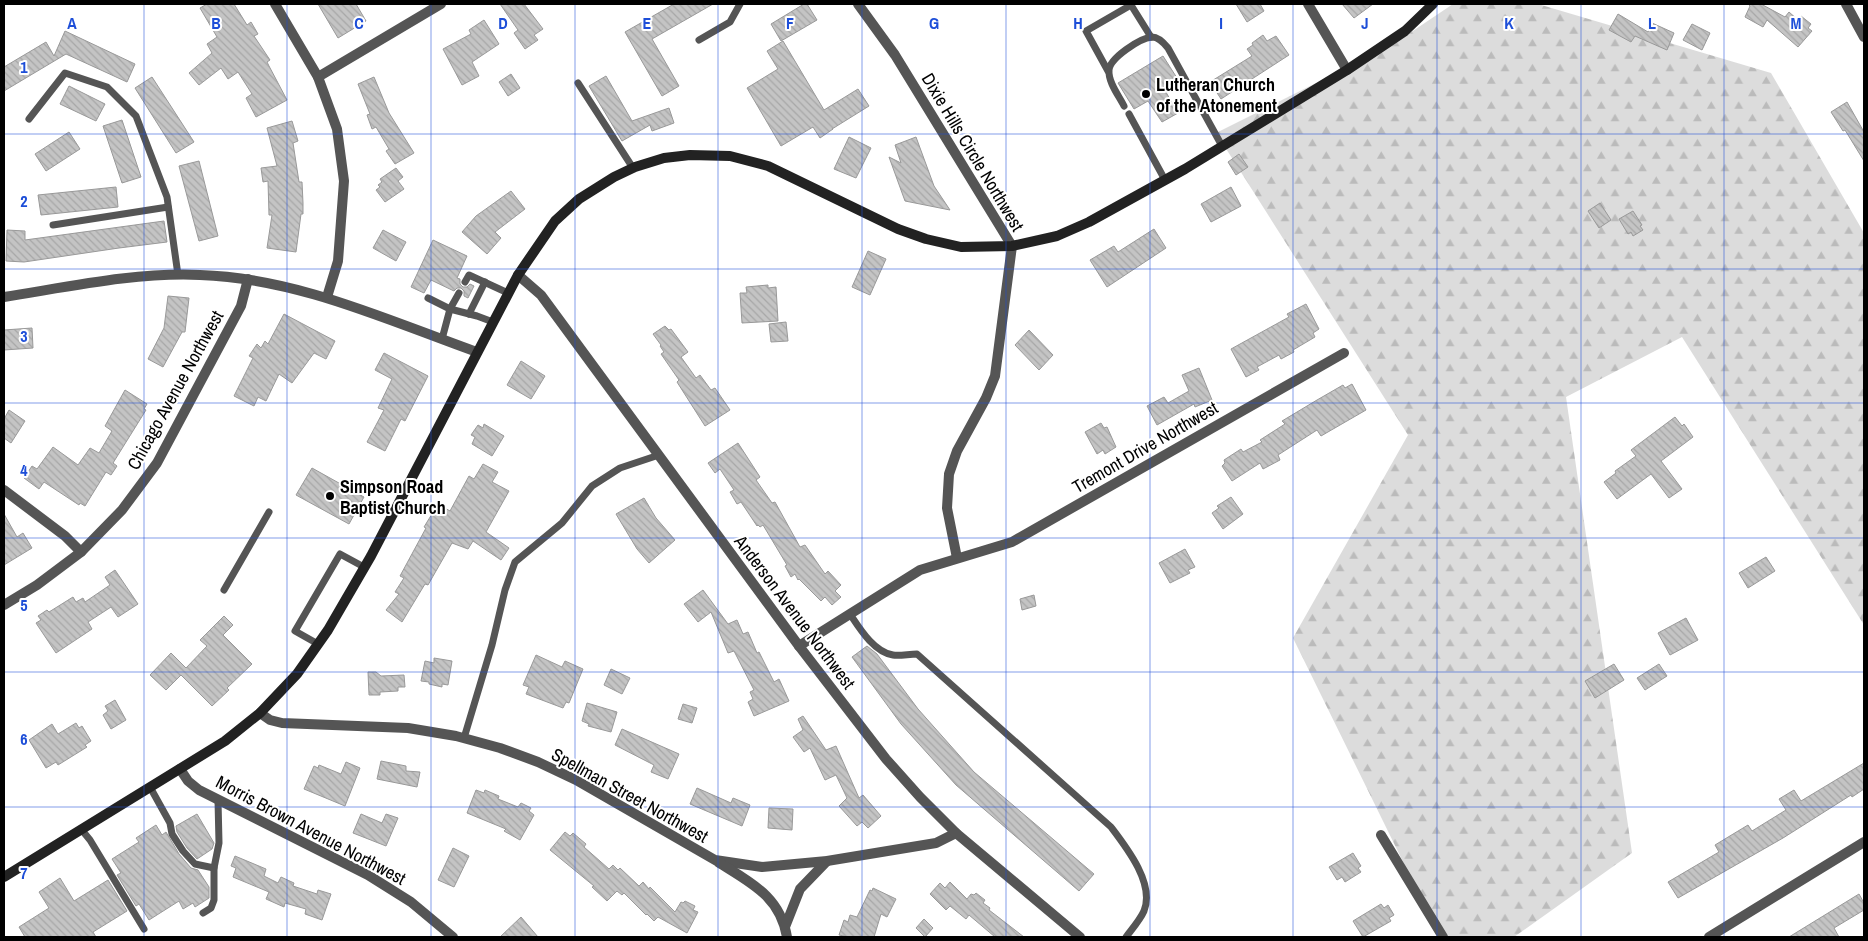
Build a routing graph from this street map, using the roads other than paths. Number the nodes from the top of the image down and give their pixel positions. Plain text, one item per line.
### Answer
1 (275, 4) edge
2 (440, 4) edge
3 (740, 4) edge
4 (858, 4) edge
5 (1308, 4) edge
6 (1433, 4) edge
7 (1846, 4) edge
8 (1151, 37) junction
9 (1864, 37) edge
10 (699, 40) dead end
11 (1347, 70) junction
12 (1108, 71) junction
13 (318, 77) junction
14 (578, 83) dead end
15 (1124, 106) dead end
16 (1129, 114) dead end
17 (29, 119) dead end
18 (1222, 146) junction
19 (632, 168) junction
20 (1165, 180) junction
21 (168, 207) junction
22 (53, 226) dead end
23 (1012, 246) junction
24 (518, 274) junction
25 (178, 275) junction
26 (248, 279) junction
27 (465, 282) dead end
28 (485, 282) junction
29 (459, 293) dead end
30 (508, 293) junction
31 (4, 296) edge
32 (327, 297) junction
33 (428, 298) dead end
34 (450, 309) junction
35 (470, 314) junction
36 (493, 322) junction
37 (442, 340) junction
38 (477, 352) junction
39 (1344, 353) dead end
40 (658, 455) junction
41 (4, 490) edge
42 (269, 512) dead end
43 (81, 552) junction
44 (957, 558) junction
45 (364, 568) junction
46 (224, 590) dead end
47 (4, 605) edge
48 (850, 614) junction
49 (318, 644) junction
50 (799, 646) junction
51 (260, 713) junction
52 (464, 738) junction
53 (180, 769) junction
54 (150, 787) junction
55 (218, 800) junction
56 (82, 829) junction
57 (956, 833) junction
58 (1381, 835) dead end
59 (1864, 842) edge
60 (715, 860) junction
61 (827, 861) junction
62 (214, 868) junction
63 (4, 877) edge
64 (203, 913) dead end
65 (144, 930) dead end
66 (786, 932) edge
67 (453, 937) edge
68 (1080, 937) edge
69 (1126, 937) edge
70 (1443, 937) edge
71 (1709, 937) edge

1 - 13 street
2 - 13 street
3 - 10 lane
4 - 23 street, Dixie Hills Circle Northwest
5 - 11 street
6 - 11 main road
7 - 9 street
8 - 12 lane
8 - 12 lane
8 - 18 lane
11 - 18 main road
12 - 15 lane
13 - 32 street
14 - 19 lane
16 - 20 lane
17 - 21 lane
18 - 20 main road
19 - 23 main road
19 - 24 main road
20 - 23 main road
21 - 22 lane
21 - 25 lane
23 - 44 street, Dixie Hills Circle Northwest
24 - 30 main road
24 - 40 street, Anderson Avenue Northwest
25 - 26 street
25 - 31 street
26 - 32 street
26 - 43 street, Chicago Avenue Northwest
27 - 28 lane
28 - 30 lane
28 - 35 lane
29 - 34 lane
30 - 36 main road
32 - 37 street
33 - 34 lane
34 - 35 lane
34 - 37 lane
35 - 36 lane
36 - 38 main road
37 - 38 street
38 - 45 main road
39 - 44 street, Tremont Drive Northwest
40 - 50 street, Anderson Avenue Northwest
40 - 52 lane
41 - 43 street
42 - 46 lane
43 - 47 street, Chicago Avenue Northwest
44 - 48 street
45 - 49 main road
45 - 49 lane
48 - 50 street
48 - 69 lane
49 - 51 main road
50 - 57 street, Anderson Avenue Northwest
51 - 52 street, Spellman Street Northwest
51 - 53 main road
52 - 60 street, Spellman Street Northwest
53 - 54 main road
53 - 55 street, Morris Brown Avenue Northwest
54 - 56 main road
54 - 62 lane
55 - 62 lane
55 - 67 street, Morris Brown Avenue Northwest
56 - 63 main road
56 - 65 lane
57 - 61 street, Spellman Street Northwest
57 - 68 street, Anderson Avenue Northwest
58 - 70 street
59 - 71 street
60 - 61 street, Spellman Street Northwest
60 - 66 street
61 - 66 street
62 - 64 lane

